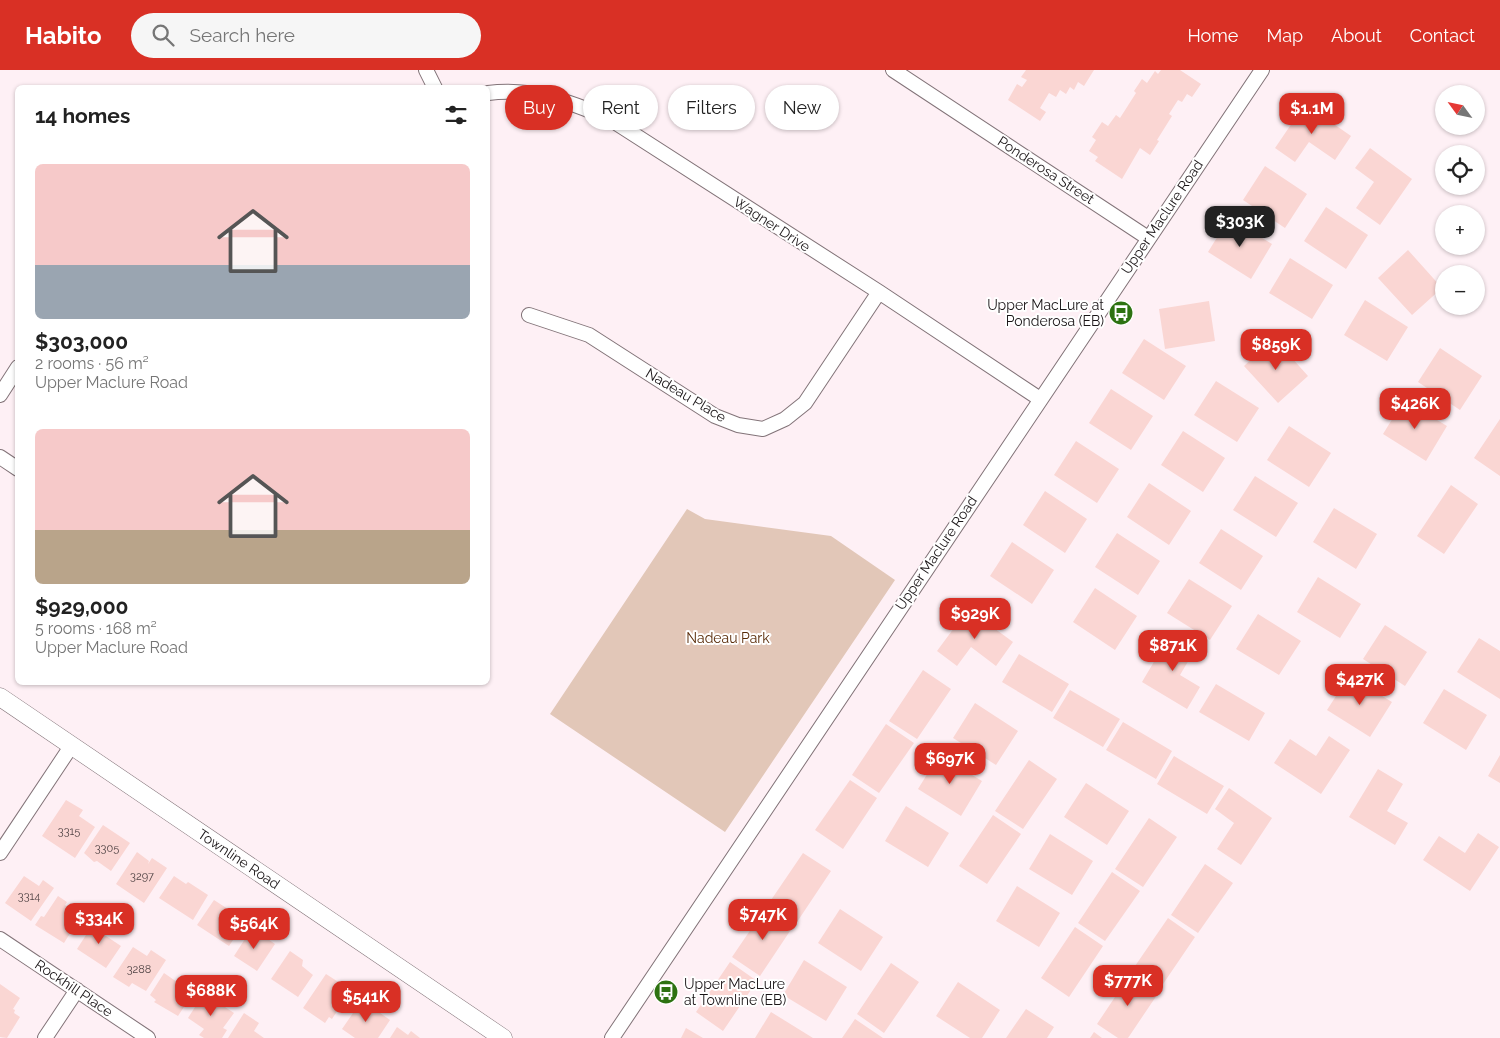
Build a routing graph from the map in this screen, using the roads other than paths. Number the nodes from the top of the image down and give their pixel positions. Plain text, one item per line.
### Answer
1 (426, 70) edge
2 (893, 70) edge
3 (1262, 70) edge
4 (433, 85) edge
5 (490, 93) edge
6 (1148, 238) junction
7 (879, 292) junction
8 (529, 315) dead end
9 (15, 372) edge
10 (0, 395) edge
11 (1040, 399) junction
12 (0, 457) edge
13 (15, 467) edge
14 (0, 696) edge
15 (72, 745) junction
16 (0, 854) edge
17 (0, 939) edge
18 (77, 990) junction
19 (45, 1038) edge
20 (148, 1038) edge
21 (503, 1038) edge
22 (612, 1038) edge

1 - 4 street
2 - 6 street, Ponderosa Street
3 - 6 street, Upper Maclure Road
5 - 7 street, Wagner Drive
6 - 11 street, Upper Maclure Road
7 - 8 street, Nadeau Place
7 - 11 street, Wagner Drive
9 - 10 street
11 - 22 street, Upper Maclure Road
12 - 13 street
14 - 15 street, Townline Road
15 - 16 street
15 - 21 street, Townline Road
17 - 18 street, Rockhill Place
18 - 19 street
18 - 20 street, Rockhill Place

